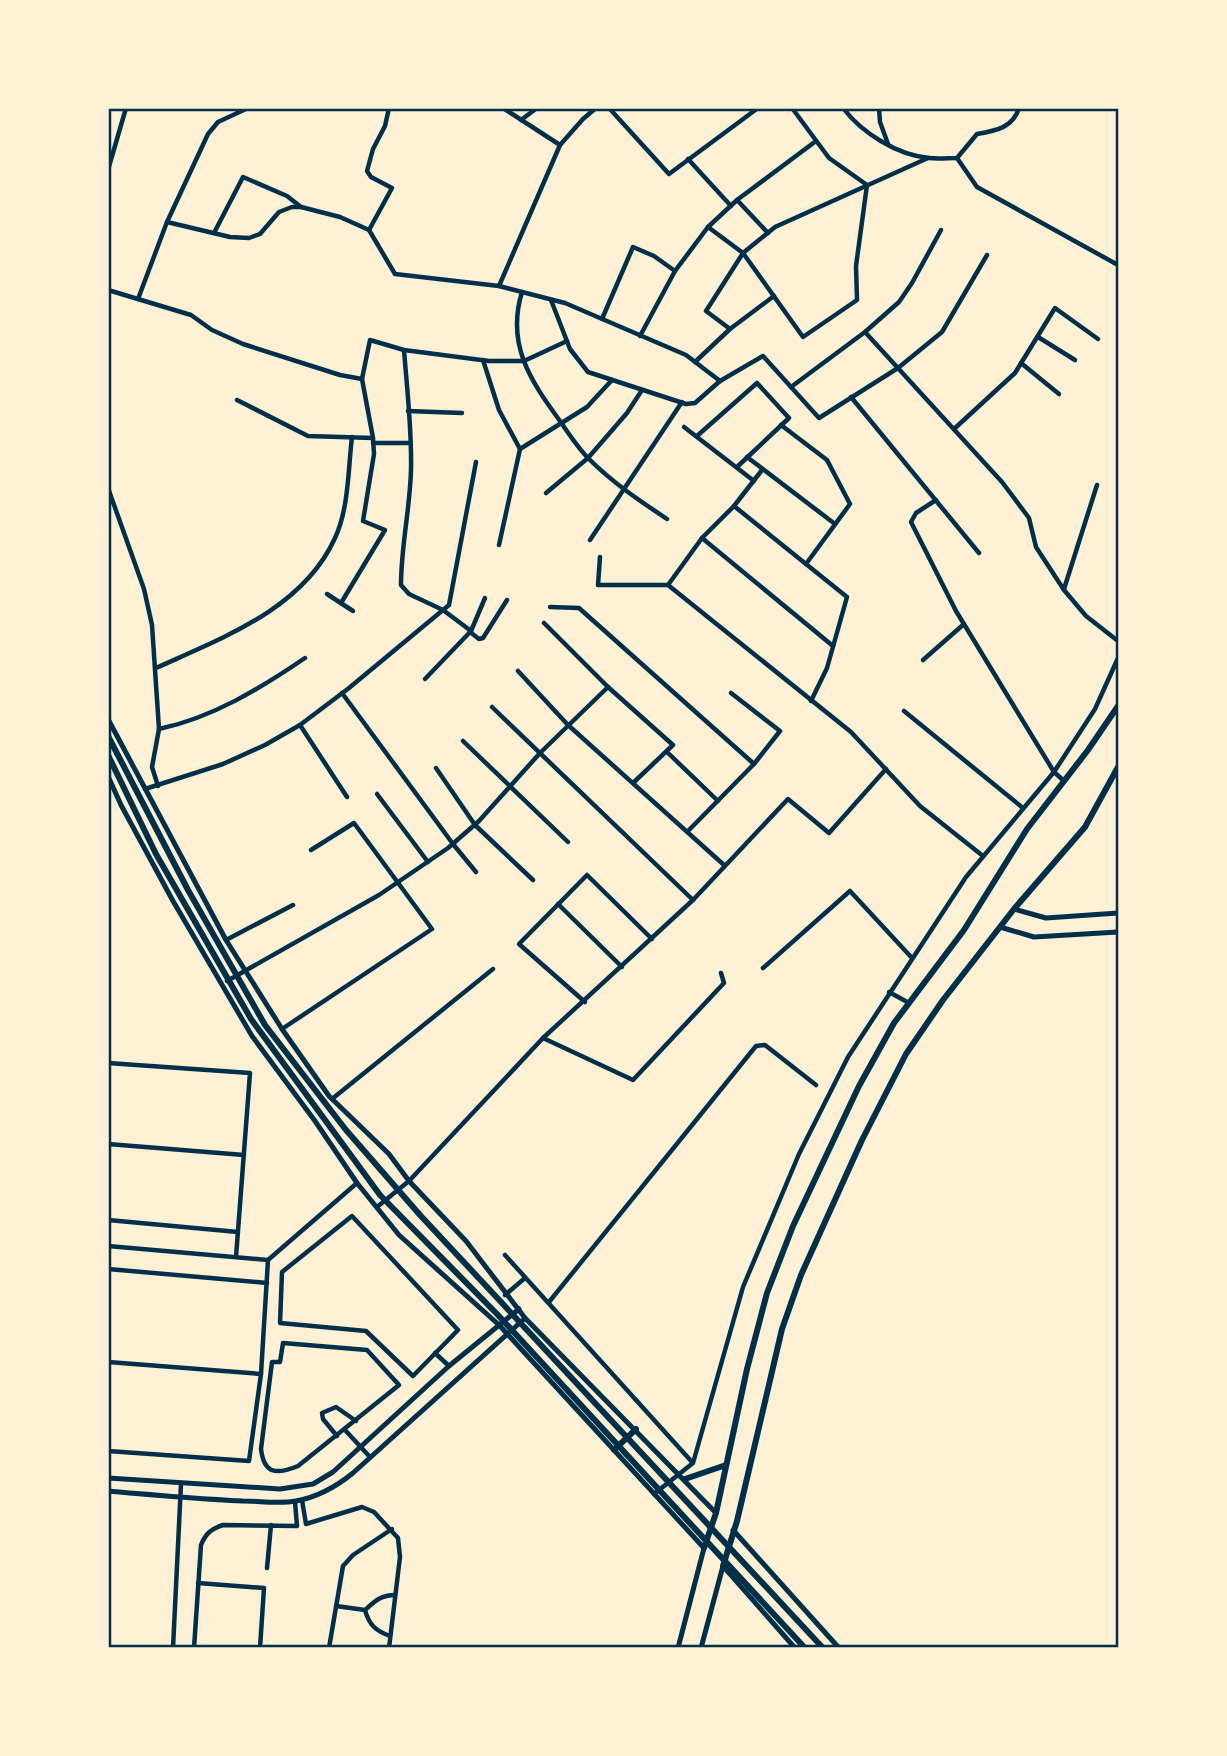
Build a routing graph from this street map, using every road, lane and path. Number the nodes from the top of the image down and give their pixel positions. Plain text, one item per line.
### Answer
1 (126, 108) edge
2 (248, 108) edge
3 (389, 108) edge
4 (503, 108) edge
5 (537, 108) edge
6 (596, 108) edge
7 (609, 108) edge
8 (758, 108) edge
9 (792, 108) edge
10 (843, 108) edge
11 (879, 108) edge
12 (1019, 108) edge
13 (520, 120) junction
14 (816, 141) junction
15 (888, 144) junction
16 (560, 145) junction
17 (928, 158) junction
18 (957, 158) junction
19 (688, 159) junction
20 (108, 170) edge
21 (867, 185) junction
22 (737, 200) junction
23 (731, 206) junction
24 (301, 207) junction
25 (167, 222) junction
26 (708, 227) junction
27 (369, 230) junction
28 (942, 230) dead end
29 (214, 233) junction
30 (768, 233) junction
31 (743, 253) junction
32 (987, 254) dead end
33 (1118, 265) edge
34 (675, 271) junction
35 (499, 286) junction
36 (108, 290) edge
37 (522, 292) junction
38 (774, 296) junction
39 (138, 299) junction
40 (551, 299) junction
41 (602, 319) junction
42 (730, 329) junction
43 (865, 332) junction
44 (640, 336) junction
45 (1038, 337) junction
46 (1098, 339) dead end
47 (566, 341) junction
48 (404, 349) junction
49 (483, 360) junction
50 (1075, 360) dead end
51 (524, 361) junction
52 (695, 362) junction
53 (1021, 363) junction
54 (898, 368) junction
55 (362, 379) junction
56 (612, 380) junction
57 (720, 381) junction
58 (791, 387) junction
59 (642, 390) junction
60 (1059, 394) dead end
61 (851, 397) junction
62 (237, 400) dead end
63 (682, 402) junction
64 (408, 411) junction
65 (462, 413) dead end
66 (561, 423) junction
67 (781, 425) junction
68 (684, 427) dead end
69 (954, 429) junction
70 (697, 436) junction
71 (352, 437) junction
72 (373, 441) junction
73 (410, 443) junction
74 (520, 449) junction
75 (747, 457) junction
76 (588, 458) junction
77 (476, 463) dead end
78 (737, 467) junction
79 (762, 470) junction
80 (754, 481) junction
81 (1097, 485) dead end
82 (108, 488) edge
83 (624, 489) junction
84 (546, 493) dead end
85 (936, 500) junction
86 (734, 506) junction
87 (667, 519) dead end
88 (835, 524) junction
89 (702, 538) junction
90 (590, 540) dead end
91 (499, 545) dead end
92 (979, 552) dead end
93 (600, 557) dead end
94 (806, 564) junction
95 (668, 585) junction
96 (1063, 590) junction
97 (327, 594) dead end
98 (485, 598) dead end
99 (507, 600) dead end
100 (341, 603) junction
101 (550, 607) dead end
102 (443, 610) junction
103 (353, 611) dead end
104 (544, 623) dead end
105 (964, 624) junction
106 (471, 631) junction
107 (1118, 641) edge
108 (833, 646) junction
109 (305, 658) dead end
110 (1118, 658) edge
111 (923, 660) dead end
112 (156, 668) junction
113 (518, 671) dead end
114 (425, 679) dead end
115 (608, 687) junction
116 (342, 693) junction
117 (732, 693) dead end
118 (811, 701) junction
119 (1118, 706) edge
120 (492, 707) dead end
121 (904, 711) dead end
122 (108, 719) edge
123 (568, 725) junction
124 (300, 726) junction
125 (159, 729) junction
126 (108, 736) edge
127 (463, 741) dead end
128 (540, 752) junction
129 (667, 752) junction
130 (108, 755) edge
131 (754, 764) junction
132 (1118, 767) edge
133 (436, 768) dead end
134 (136, 769) junction
135 (886, 769) junction
136 (1054, 772) junction
137 (110, 779) edge
138 (1064, 781) junction
139 (633, 783) junction
140 (158, 786) junction
141 (510, 787) junction
142 (145, 789) junction
143 (377, 794) dead end
144 (347, 797) dead end
145 (718, 801) junction
146 (1024, 808) junction
147 (475, 825) junction
148 (688, 831) junction
149 (568, 842) dead end
150 (453, 844) junction
151 (311, 850) dead end
152 (983, 856) junction
153 (428, 862) junction
154 (724, 865) junction
155 (476, 872) dead end
156 (533, 880) dead end
157 (399, 882) junction
158 (693, 900) junction
159 (558, 904) junction
160 (293, 905) dead end
161 (1014, 909) junction
162 (1118, 914) edge
163 (1000, 927) junction
164 (1118, 932) edge
165 (652, 939) junction
166 (226, 940) junction
167 (912, 958) junction
168 (622, 967) junction
169 (762, 968) dead end
170 (492, 969) dead end
171 (246, 970) junction
172 (721, 973) dead end
173 (223, 983) junction
174 (889, 992) junction
175 (585, 1002) junction
176 (909, 1003) junction
177 (282, 1029) junction
178 (543, 1038) junction
179 (108, 1063) edge
180 (816, 1085) dead end
181 (332, 1099) junction
182 (108, 1144) edge
183 (244, 1155) junction
184 (409, 1181) junction
185 (357, 1183) junction
186 (377, 1207) junction
187 (108, 1220) edge
188 (238, 1232) junction
189 (108, 1246) edge
190 (505, 1255) dead end
191 (236, 1257) junction
192 (268, 1260) junction
193 (108, 1269) edge
194 (525, 1278) junction
195 (267, 1283) junction
196 (505, 1295) junction
197 (549, 1302) junction
198 (519, 1309) junction
199 (525, 1318) junction
200 (499, 1325) junction
201 (507, 1334) junction
202 (435, 1353) junction
203 (108, 1362) edge
204 (449, 1366) junction
205 (261, 1374) junction
206 (356, 1420) junction
207 (636, 1429) junction
208 (345, 1430) junction
209 (337, 1436) junction
210 (361, 1447) junction
211 (614, 1450) junction
212 (108, 1451) edge
213 (370, 1457) junction
214 (693, 1463) junction
215 (726, 1465) junction
216 (679, 1472) junction
217 (108, 1478) edge
218 (685, 1479) junction
219 (181, 1484) junction
220 (108, 1491) edge
221 (654, 1494) junction
222 (181, 1498) junction
223 (299, 1501) junction
224 (716, 1513) junction
225 (271, 1525) junction
226 (392, 1529) junction
227 (733, 1530) junction
228 (704, 1548) junction
229 (723, 1566) junction
230 (267, 1568) dead end
231 (198, 1583) junction
232 (396, 1595) junction
233 (336, 1606) junction
234 (365, 1611) junction
235 (390, 1636) junction
236 (173, 1647) edge
237 (194, 1647) edge
238 (260, 1647) edge
239 (329, 1647) edge
240 (389, 1647) edge
241 (678, 1647) edge
242 (701, 1647) edge
243 (795, 1647) edge
244 (805, 1647) edge
245 (823, 1647) edge
246 (839, 1647) edge

1 - 20 street
2 - 25 street
3 - 27 street
4 - 13 street
5 - 13 street
6 - 16 street
7 - 19 street
8 - 19 street
9 - 14 street
10 - 15 street
11 - 15 street
12 - 18 street
13 - 16 street
14 - 21 street
14 - 22 street
15 - 17 street
16 - 35 street
17 - 18 street
17 - 21 street
18 - 33 street
19 - 23 street
21 - 30 street
21 - 38 street
22 - 23 street
22 - 30 street
23 - 26 street
24 - 27 street
24 - 29 street
24 - 29 street
25 - 29 street
25 - 39 street
26 - 31 street
26 - 34 street
27 - 35 street
28 - 43 street
30 - 31 street
31 - 38 street
31 - 42 street
32 - 54 street
34 - 41 street
34 - 44 street
35 - 37 street
36 - 39 street
37 - 40 street
37 - 51 street
38 - 42 street
39 - 55 street
40 - 41 street
40 - 47 street
41 - 44 street
42 - 52 street
43 - 54 street
43 - 58 street
44 - 52 street
45 - 46 street
45 - 50 street
45 - 53 street
47 - 51 street
47 - 56 street
48 - 49 street
48 - 55 street
48 - 64 street
49 - 51 street
49 - 74 street
51 - 66 street
52 - 57 street
53 - 60 street
53 - 69 street
54 - 61 street
54 - 69 street
55 - 72 street
56 - 59 street
56 - 66 street
57 - 58 street
57 - 63 street
58 - 61 street
59 - 63 street
59 - 76 street
61 - 85 street
62 - 71 street
63 - 83 street
64 - 65 street
64 - 73 street
66 - 74 street
66 - 76 street
67 - 70 street
67 - 75 street
67 - 88 street
68 - 70 street
69 - 96 street
70 - 78 street
71 - 72 street
71 - 112 street
72 - 73 street
72 - 100 street
73 - 102 street
74 - 91 street
75 - 78 street
75 - 79 street
76 - 83 street
76 - 84 street
77 - 102 street
78 - 80 street
79 - 80 street
79 - 88 street
80 - 86 street
81 - 96 street
82 - 112 street
83 - 87 street
83 - 90 street
85 - 92 street
85 - 105 street
86 - 89 street
86 - 94 street
88 - 94 street
89 - 95 street
89 - 108 street
93 - 95 street
94 - 108 street
95 - 118 street
96 - 107 street
97 - 100 street
98 - 106 street
99 - 106 street
100 - 103 street
101 - 131 street
102 - 106 street
102 - 116 street
104 - 115 street
105 - 111 street
105 - 136 street
106 - 114 street
108 - 118 street
109 - 125 street
110 - 136 street
112 - 125 street
113 - 123 street
115 - 123 street
115 - 129 street
116 - 124 street
116 - 150 street
117 - 131 street
118 - 135 street
119 - 138 main road
120 - 128 street
121 - 146 street
122 - 134 street
123 - 128 street
123 - 139 street
124 - 140 street
124 - 144 street
125 - 140 street
126 - 245 main road
127 - 141 street
128 - 141 street
128 - 158 street
129 - 139 street
129 - 145 street
130 - 244 main road
131 - 145 street
132 - 161 main road
133 - 147 street
134 - 137 street
134 - 142 street
135 - 152 street
135 - 154 street
136 - 138 street
136 - 146 street
137 - 173 street
138 - 176 main road
139 - 148 street
140 - 142 street
141 - 147 street
141 - 149 street
142 - 166 street
143 - 153 street
145 - 148 street
146 - 152 street
147 - 150 street
147 - 156 street
148 - 154 street
150 - 153 street
150 - 155 street
151 - 157 street
152 - 167 street
153 - 157 street
154 - 158 street
157 - 171 street
157 - 177 street
158 - 165 street
159 - 165 street
159 - 168 street
159 - 175 street
160 - 166 street
161 - 162 street
161 - 163 main road
163 - 164 street
163 - 227 main road
165 - 168 street
166 - 171 street
167 - 169 street
167 - 174 street
168 - 175 street
170 - 181 street
171 - 173 street
171 - 177 street
172 - 178 street
173 - 185 street
174 - 176 street
174 - 214 street
175 - 178 street
176 - 215 main road
177 - 181 street
178 - 184 street
179 - 183 street
180 - 197 street
181 - 184 street
182 - 183 street
183 - 188 street
184 - 186 street
184 - 196 street
185 - 186 street
185 - 192 street
186 - 200 street
187 - 188 street
188 - 191 street
189 - 191 street
190 - 194 street
191 - 192 street
192 - 195 street
193 - 195 street
194 - 196 street
194 - 197 street
195 - 205 street
196 - 198 street
197 - 214 street
198 - 199 street
198 - 200 street
199 - 201 street
199 - 207 street
200 - 201 street
200 - 204 street
201 - 211 street
201 - 213 street
202 - 202 street
202 - 204 street
203 - 205 street
204 - 210 street
205 - 212 street
206 - 208 street
206 - 209 street
206 - 209 street
207 - 211 main road
207 - 216 street
208 - 209 street
208 - 210 street
210 - 213 street
210 - 219 street
211 - 221 street
213 - 223 street
214 - 216 street
215 - 218 main road
215 - 224 main road
216 - 218 street
216 - 221 street
217 - 219 street
218 - 224 street
219 - 222 street
220 - 222 street
221 - 228 street
222 - 223 street
222 - 236 street
223 - 225 street
223 - 226 street
224 - 228 main road
225 - 230 street
225 - 231 street
226 - 232 street
226 - 233 street
227 - 229 main road
227 - 246 street
228 - 241 street
229 - 242 street
229 - 243 street
231 - 237 street
231 - 238 street
232 - 234 street
232 - 235 street
233 - 234 street
233 - 239 street
234 - 235 street
235 - 240 street

